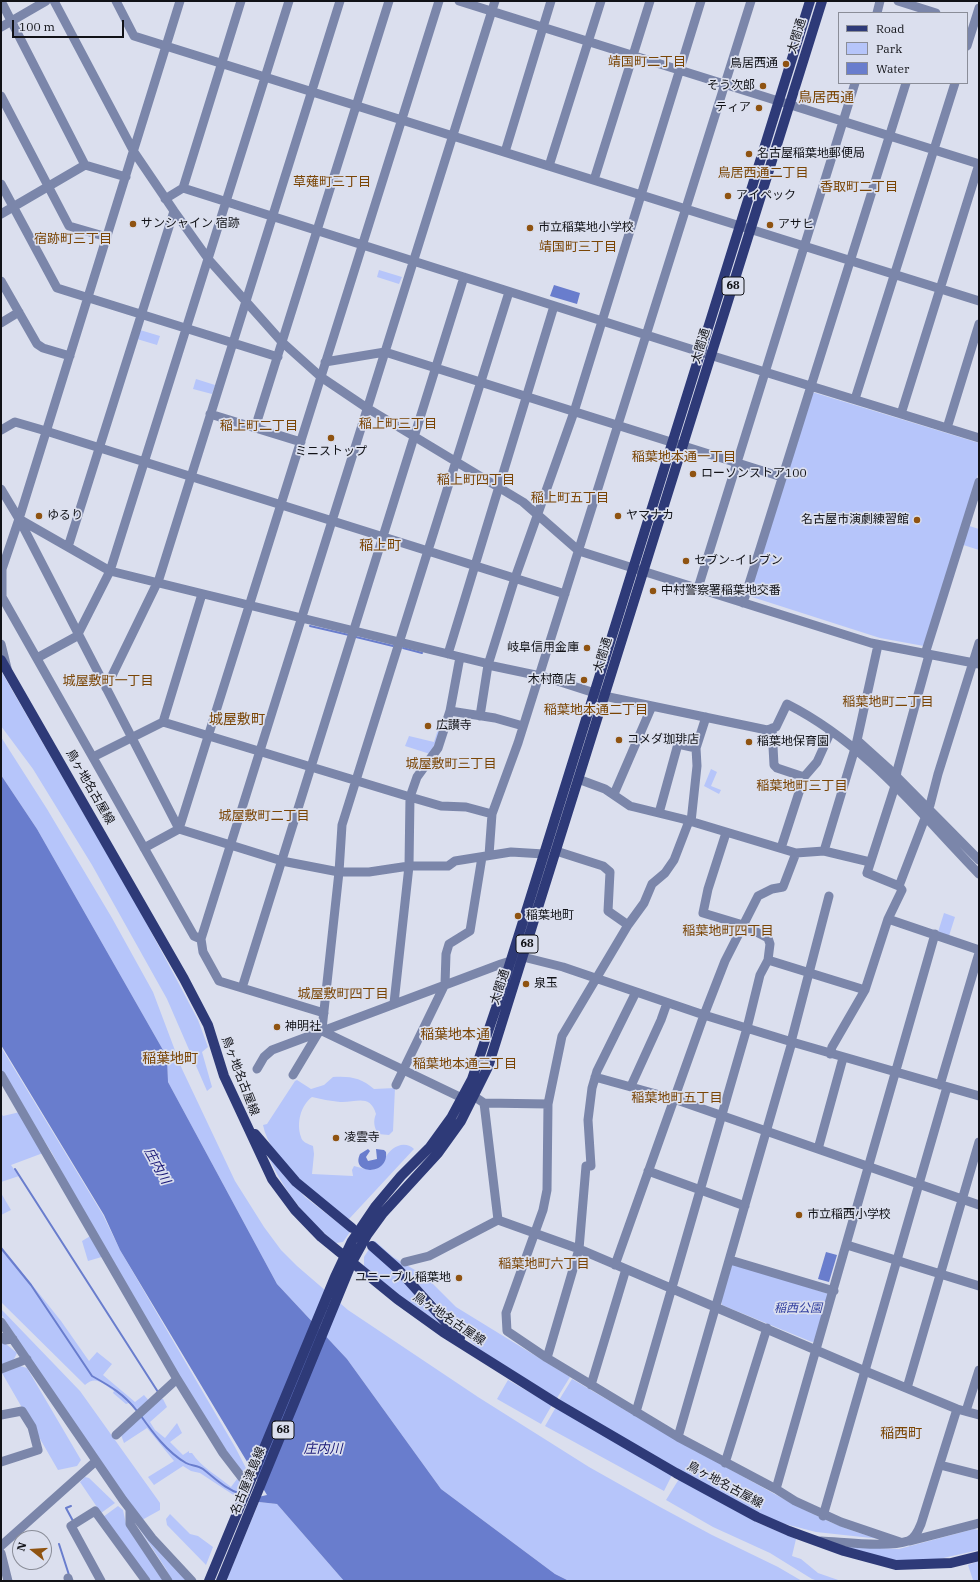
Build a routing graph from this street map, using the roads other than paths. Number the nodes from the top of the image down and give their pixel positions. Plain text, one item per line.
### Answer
1 (1, 1) edge
2 (46, 1) edge
3 (54, 1) edge
4 (116, 1) edge
5 (180, 1) edge
6 (240, 1) edge
7 (289, 1) edge
8 (340, 1) edge
9 (389, 1) edge
10 (439, 1) edge
11 (459, 1) edge
12 (495, 1) edge
13 (551, 1) edge
14 (601, 1) edge
15 (650, 1) edge
16 (700, 1) edge
17 (751, 1) edge
18 (810, 1) edge
19 (822, 1) edge
20 (880, 1) edge
21 (898, 1) edge
22 (932, 1) edge
23 (979, 8) edge
24 (492, 11) junction
25 (877, 12) edge
26 (931, 12) edge
27 (11, 21) junction
28 (973, 25) edge
29 (1, 27) edge
30 (543, 27) junction
31 (588, 41) junction
32 (968, 42) edge
33 (166, 46) junction
34 (633, 55) junction
35 (221, 63) junction
36 (679, 69) junction
37 (266, 77) junction
38 (725, 84) junction
39 (855, 84) edge
40 (906, 84) edge
41 (955, 84) edge
42 (312, 91) junction
43 (1, 96) edge
44 (779, 100) junction
45 (790, 104) junction
46 (357, 105) junction
47 (402, 119) junction
48 (843, 121) junction
49 (453, 135) junction
50 (889, 136) junction
51 (934, 150) junction
52 (134, 152) junction
53 (505, 152) junction
54 (979, 164) edge
55 (85, 165) junction
56 (550, 166) junction
57 (126, 177) junction
58 (594, 180) junction
59 (1, 184) edge
60 (49, 186) junction
61 (183, 188) junction
62 (640, 194) junction
63 (166, 199) junction
64 (226, 202) junction
65 (13, 207) junction
66 (686, 209) junction
67 (174, 211) junction
68 (1, 214) edge
69 (272, 216) junction
70 (740, 226) junction
71 (750, 229) junction
72 (317, 231) junction
73 (107, 237) junction
74 (362, 245) junction
75 (804, 246) junction
76 (209, 260) junction
77 (850, 260) junction
78 (414, 261) junction
79 (895, 274) junction
80 (464, 278) junction
81 (1, 281) edge
82 (940, 289) junction
83 (509, 292) junction
84 (88, 297) junction
85 (246, 301) junction
86 (979, 301) edge
87 (554, 306) junction
88 (19, 312) junction
89 (142, 314) junction
90 (602, 321) junction
91 (1, 322) edge
92 (979, 324) edge
93 (187, 328) junction
94 (646, 335) junction
95 (282, 342) junction
96 (232, 343) junction
97 (385, 352) junction
98 (700, 352) junction
99 (711, 354) junction
100 (70, 356) junction
101 (278, 357) junction
102 (325, 362) junction
103 (436, 368) junction
104 (765, 371) junction
105 (321, 377) junction
106 (481, 382) junction
107 (811, 385) junction
108 (527, 397) junction
109 (855, 399) junction
110 (368, 408) junction
111 (574, 412) junction
112 (210, 414) junction
113 (901, 414) junction
114 (618, 426) junction
115 (256, 428) junction
116 (947, 428) junction
117 (1, 430) edge
118 (46, 431) junction
119 (415, 437) junction
120 (979, 438) edge
121 (301, 442) junction
122 (673, 443) junction
123 (683, 447) junction
124 (100, 448) junction
125 (456, 461) junction
126 (144, 462) junction
127 (736, 463) junction
128 (190, 476) junction
129 (782, 477) junction
130 (979, 482) edge
131 (499, 486) junction
132 (1, 489) edge
133 (281, 505) junction
134 (538, 515) junction
135 (19, 519) junction
136 (332, 521) junction
137 (383, 537) junction
138 (68, 547) junction
139 (428, 551) junction
140 (579, 551) junction
141 (475, 565) junction
142 (1, 570) edge
143 (638, 570) junction
144 (110, 571) junction
145 (515, 578) junction
146 (157, 583) junction
147 (698, 588) junction
148 (202, 594) junction
149 (565, 594) junction
150 (743, 602) junction
151 (248, 605) junction
152 (302, 619) junction
153 (354, 632) junction
154 (78, 635) junction
155 (400, 643) junction
156 (979, 643) edge
157 (1, 644) edge
158 (878, 645) junction
159 (448, 654) junction
160 (927, 654) junction
161 (460, 657) junction
162 (37, 658) junction
163 (1, 660) edge
164 (976, 664) edge
165 (488, 665) junction
166 (8, 673) junction
167 (539, 676) junction
168 (106, 688) junction
169 (599, 694) junction
170 (652, 706) junction
171 (450, 711) junction
172 (480, 716) junction
173 (706, 717) junction
174 (163, 722) junction
175 (523, 726) junction
176 (772, 728) junction
177 (831, 731) junction
178 (208, 735) junction
179 (132, 737) junction
180 (856, 744) junction
181 (696, 748) junction
182 (260, 751) junction
183 (93, 757) junction
184 (312, 767) junction
185 (804, 777) junction
186 (578, 780) junction
187 (356, 781) junction
188 (895, 781) junction
189 (614, 794) junction
190 (410, 797) junction
191 (659, 813) junction
192 (492, 814) junction
193 (927, 814) junction
194 (690, 822) junction
195 (179, 829) junction
196 (726, 833) junction
197 (231, 845) junction
198 (144, 848) junction
199 (781, 848) junction
200 (556, 851) junction
201 (824, 851) junction
202 (796, 853) junction
203 (544, 854) junction
204 (486, 856) junction
205 (979, 860) edge
206 (282, 861) junction
207 (870, 862) junction
208 (409, 866) junction
209 (339, 872) junction
210 (979, 874) edge
211 (899, 886) junction
212 (829, 896) dead end
213 (888, 919) junction
214 (628, 925) junction
215 (743, 925) junction
216 (935, 934) junction
217 (201, 939) junction
218 (979, 950) edge
219 (979, 953) edge
220 (523, 957) junction
221 (510, 960) junction
222 (768, 960) junction
223 (810, 973) junction
224 (596, 978) junction
225 (446, 984) junction
226 (242, 988) junction
227 (865, 990) junction
228 (636, 992) junction
229 (394, 1003) junction
230 (667, 1003) junction
231 (324, 1013) junction
232 (704, 1015) junction
233 (747, 1028) junction
234 (321, 1030) junction
235 (791, 1042) junction
236 (830, 1054) junction
237 (843, 1058) junction
238 (257, 1069) dead end
239 (404, 1070) junction
240 (896, 1073) junction
241 (1, 1075) edge
242 (293, 1075) dead end
243 (595, 1076) junction
244 (396, 1085) dead end
245 (631, 1086) junction
246 (944, 1086) junction
247 (979, 1096) edge
248 (475, 1097) junction
249 (462, 1098) junction
250 (674, 1099) junction
251 (484, 1103) junction
252 (548, 1104) junction
253 (722, 1115) junction
254 (242, 1117) junction
255 (766, 1131) junction
256 (979, 1142) edge
257 (818, 1149) junction
258 (869, 1167) junction
259 (648, 1172) junction
260 (920, 1185) junction
261 (700, 1189) junction
262 (963, 1200) junction
263 (979, 1205) edge
264 (745, 1206) junction
265 (498, 1220) junction
266 (352, 1228) dead end
267 (534, 1233) junction
268 (847, 1245) junction
269 (372, 1246) dead end
270 (579, 1250) junction
271 (348, 1259) junction
272 (730, 1260) junction
273 (897, 1260) junction
274 (405, 1262) dead end
275 (615, 1265) junction
276 (626, 1269) junction
277 (940, 1274) junction
278 (339, 1280) junction
279 (979, 1286) edge
280 (672, 1288) junction
281 (834, 1291) junction
282 (716, 1307) junction
283 (1, 1322) edge
284 (767, 1328) junction
285 (1, 1337) edge
286 (13, 1340) junction
287 (817, 1350) junction
288 (482, 1357) junction
289 (547, 1358) junction
290 (27, 1359) junction
291 (1, 1369) edge
292 (979, 1370) edge
293 (865, 1371) junction
294 (177, 1379) junction
295 (591, 1385) junction
296 (907, 1388) junction
297 (957, 1409) junction
298 (636, 1412) junction
299 (966, 1412) junction
300 (1, 1415) edge
301 (979, 1415) edge
302 (116, 1435) dead end
303 (678, 1437) junction
304 (96, 1461) junction
305 (1, 1462) edge
306 (725, 1463) junction
307 (940, 1465) junction
308 (979, 1475) edge
309 (243, 1479) dead end
310 (776, 1489) junction
311 (130, 1509) junction
312 (823, 1516) junction
313 (979, 1523) edge
314 (818, 1541) junction
315 (910, 1541) junction
316 (900, 1542) junction
317 (1, 1546) edge
318 (1, 1553) edge
319 (979, 1556) edge
320 (1, 1569) edge
321 (211, 1577) edge
322 (7, 1579) edge
323 (221, 1580) edge
324 (101, 1581) edge
325 (146, 1581) edge
326 (168, 1581) edge
327 (192, 1581) edge

1 - 27 street
2 - 27 street
3 - 52 street
4 - 33 street
5 - 33 street
6 - 35 street
7 - 37 street
8 - 42 street
9 - 46 street
10 - 47 street
11 - 24 street
12 - 24 street
13 - 30 street
14 - 31 street
15 - 34 street
16 - 36 street
17 - 38 street
18 - 44 main road, 太閤通 / 68
19 - 45 main road, 太閤通 / 68
20 - 25 street
21 - 26 street
22 - 26 street
23 - 28 street
24 - 30 street
24 - 49 street
27 - 29 street
27 - 55 street
28 - 32 street
30 - 31 street
30 - 53 street
31 - 34 street
31 - 56 street
33 - 35 street
33 - 52 street
34 - 36 street
34 - 58 street
35 - 37 street
35 - 61 street
36 - 38 street
36 - 62 street
37 - 42 street
37 - 64 street
38 - 44 street
38 - 66 street
39 - 48 street
40 - 50 street
41 - 51 street
42 - 46 street
42 - 69 street
43 - 60 street
44 - 45 street
44 - 70 main road, 太閤通 / 68
45 - 48 street
45 - 71 main road, 太閤通 / 68
46 - 47 street
46 - 72 street
47 - 49 street
47 - 74 street
48 - 50 street
48 - 75 street
49 - 53 street
49 - 78 street
50 - 51 street
50 - 77 street
51 - 54 street
51 - 79 street
52 - 57 street
52 - 63 street
53 - 56 street
54 - 82 street
55 - 57 street
55 - 60 street
56 - 58 street
57 - 73 street
58 - 62 street
59 - 65 street
60 - 65 street
60 - 73 street
61 - 63 street
61 - 64 street
62 - 66 street
62 - 90 street
63 - 67 street
64 - 69 street
64 - 76 street
65 - 68 street
65 - 84 street
66 - 70 street
66 - 94 street
67 - 76 street
67 - 89 street
69 - 72 street
69 - 85 street
70 - 71 street
70 - 98 main road, 太閤通 / 68
71 - 75 street
71 - 99 main road, 太閤通 / 68
72 - 74 street
72 - 95 street
73 - 84 street
74 - 78 street
74 - 102 street
75 - 77 street
75 - 104 street
76 - 85 street
76 - 93 street
77 - 79 street
77 - 107 street
78 - 80 street
78 - 97 street
79 - 82 street
79 - 109 street
80 - 83 street
80 - 103 street
81 - 88 street
82 - 86 street
82 - 113 street
83 - 87 street
83 - 106 street
84 - 89 street
84 - 100 street
85 - 95 street
85 - 96 street
87 - 90 street
87 - 108 street
88 - 91 street
88 - 100 street
89 - 93 street
89 - 124 street
90 - 94 street
90 - 111 street
92 - 116 street
93 - 96 street
93 - 126 street
94 - 98 street
94 - 114 street
95 - 101 street
95 - 105 street
96 - 101 street
96 - 112 street
97 - 102 street
97 - 103 street
97 - 110 street
98 - 99 street
98 - 122 main road, 太閤通 / 68
99 - 104 street
99 - 123 main road, 太閤通 / 68
100 - 118 street
101 - 115 street
102 - 105 street
103 - 106 street
103 - 119 street
104 - 107 street
104 - 127 street
105 - 110 street
105 - 121 street
106 - 108 street
106 - 125 street
107 - 109 street
107 - 129 street
108 - 111 street
108 - 131 street
109 - 113 street
110 - 119 street
110 - 136 street
111 - 114 street
111 - 134 street
112 - 115 street
112 - 128 street
113 - 116 street
114 - 122 street
114 - 140 street
115 - 121 street
116 - 120 street
117 - 118 street
118 - 124 street
118 - 135 street
119 - 125 street
119 - 137 street
121 - 133 street
122 - 123 street
122 - 143 main road, 太閤通 / 68
123 - 127 street
123 - 143 main road, 太閤通 / 68
124 - 126 street
124 - 138 street
125 - 131 street
125 - 139 street
126 - 128 street
126 - 144 street
127 - 129 street
127 - 147 street
128 - 133 street
128 - 146 street
129 - 150 street
130 - 160 street
131 - 134 street
131 - 141 street
132 - 135 street
133 - 136 street
133 - 151 street
134 - 140 street
134 - 145 street
135 - 138 street
135 - 142 street
135 - 154 street
136 - 137 street
136 - 152 street
137 - 139 street
137 - 153 street
138 - 144 street
139 - 141 street
139 - 155 street
140 - 143 street
140 - 149 street
141 - 145 street
141 - 159 street
142 - 162 street
143 - 147 street
143 - 169 main road, 太閤通 / 68
144 - 146 street
144 - 154 street
145 - 149 street
145 - 165 street
146 - 148 street
146 - 168 street
147 - 150 street
148 - 151 street
148 - 174 street
149 - 167 street
150 - 158 street
151 - 152 street
151 - 178 street
152 - 153 street
152 - 182 street
153 - 155 street
153 - 184 street
154 - 162 street
154 - 168 street
155 - 159 street
155 - 187 street
156 - 164 street
157 - 166 street
158 - 160 street
158 - 180 street
159 - 161 street
160 - 164 street
160 - 188 street
161 - 165 street
161 - 171 street
162 - 183 street
163 - 166 main road, 鳥ヶ地名古屋線
164 - 193 street
165 - 167 street
165 - 172 street
166 - 254 main road, 鳥ヶ地名古屋線
167 - 169 street
167 - 175 street
168 - 179 street
169 - 170 street
169 - 186 main road, 太閤通 / 68
169 - 203 main road, 太閤通 / 68
170 - 173 street
170 - 189 street
171 - 172 street
171 - 190 street
172 - 175 street
173 - 176 street
173 - 181 street
174 - 178 street
174 - 179 street
175 - 192 street
176 - 177 street
176 - 185 street
177 - 180 street
177 - 185 street
178 - 182 street
178 - 195 street
179 - 183 street
179 - 195 street
180 - 188 street
180 - 201 street
181 - 191 street
181 - 194 street
182 - 184 street
182 - 197 street
183 - 198 street
184 - 187 street
184 - 206 street
185 - 199 street
186 - 189 street
186 - 200 main road, 太閤通 / 68
187 - 190 street
187 - 209 street
188 - 193 street
188 - 207 street
189 - 191 street
190 - 192 street
190 - 208 street
191 - 194 street
192 - 204 street
193 - 205 street
193 - 210 street
193 - 211 street
194 - 196 street
194 - 214 street
195 - 197 street
195 - 198 street
196 - 199 street
196 - 215 street
197 - 206 street
197 - 217 street
198 - 217 street
199 - 202 street
200 - 214 street
200 - 220 main road, 太閤通 / 68
201 - 202 street
201 - 207 street
202 - 215 street
203 - 204 street
203 - 221 main road, 太閤通 / 68
204 - 208 street
204 - 225 street
206 - 209 street
206 - 226 street
207 - 211 street
208 - 209 street
208 - 229 street
209 - 231 street
211 - 213 street
212 - 223 street
213 - 216 street
213 - 227 street
214 - 224 street
215 - 222 street
215 - 232 street
216 - 218 street
216 - 240 street
217 - 226 street
219 - 246 street
220 - 221 street
220 - 224 street
220 - 248 main road, 太閤通 / 68
221 - 225 street
221 - 249 main road, 太閤通 / 68
222 - 223 street
222 - 233 street
223 - 227 street
223 - 235 street
224 - 228 street
224 - 252 street
225 - 229 street
225 - 239 street
226 - 231 street
227 - 236 street
228 - 230 street
228 - 243 street
229 - 234 street
230 - 232 street
230 - 245 street
231 - 234 street
232 - 233 street
232 - 250 street
233 - 235 street
233 - 253 street
234 - 238 street
234 - 239 street
234 - 242 street
235 - 236 street
235 - 255 street
236 - 237 street
237 - 240 street
237 - 257 street
239 - 244 street
239 - 249 street
240 - 246 street
240 - 258 street
241 - 294 street
243 - 245 street
243 - 270 street
245 - 250 street
246 - 247 street
246 - 260 street
248 - 251 street
248 - 271 main road, 太閤通 / 68
249 - 271 main road, 太閤通 / 68
250 - 253 street
250 - 259 street
251 - 252 street
251 - 265 street
252 - 267 street
253 - 255 street
253 - 261 street
254 - 266 main road
254 - 271 main road, 鳥ヶ地名古屋線
255 - 257 street
255 - 264 street
256 - 262 street
257 - 258 street
258 - 260 street
258 - 268 street
259 - 261 street
259 - 275 street
260 - 262 street
260 - 273 street
261 - 264 street
261 - 280 street
262 - 263 street
262 - 277 street
264 - 272 street
265 - 267 street
265 - 274 street
267 - 270 street
267 - 289 street
268 - 273 street
268 - 281 street
269 - 288 main road
270 - 275 street
270 - 289 street
271 - 278 main road, 太閤通 / 68
271 - 288 main road, 鳥ヶ地名古屋線
272 - 281 street
272 - 282 street
273 - 277 street
273 - 293 street
275 - 276 street
276 - 280 street
276 - 295 street
277 - 279 street
277 - 296 street
278 - 321 main road, 名古屋津島線 / 68
278 - 323 main road, 名古屋津島線 / 68
280 - 282 street
280 - 298 street
281 - 287 street
282 - 284 street
282 - 303 street
283 - 286 street
284 - 287 street
284 - 306 street
285 - 286 street
286 - 290 street
287 - 293 street
287 - 310 street
288 - 314 main road, 鳥ヶ地名古屋線
289 - 295 street
290 - 291 street
290 - 304 street
292 - 299 street
293 - 296 street
293 - 312 street
294 - 302 street
294 - 309 street
295 - 298 street
296 - 297 street
297 - 299 street
297 - 307 street
298 - 303 street
299 - 301 street
300 - 305 street
303 - 306 street
304 - 311 street
304 - 317 street
306 - 310 street
307 - 308 street
307 - 315 street
310 - 312 street
311 - 326 street
311 - 327 street
312 - 316 street
313 - 315 street
314 - 316 street
314 - 319 main road, 鳥ヶ地名古屋線
315 - 316 street
318 - 322 street
320 - 322 street
324 - 325 street

